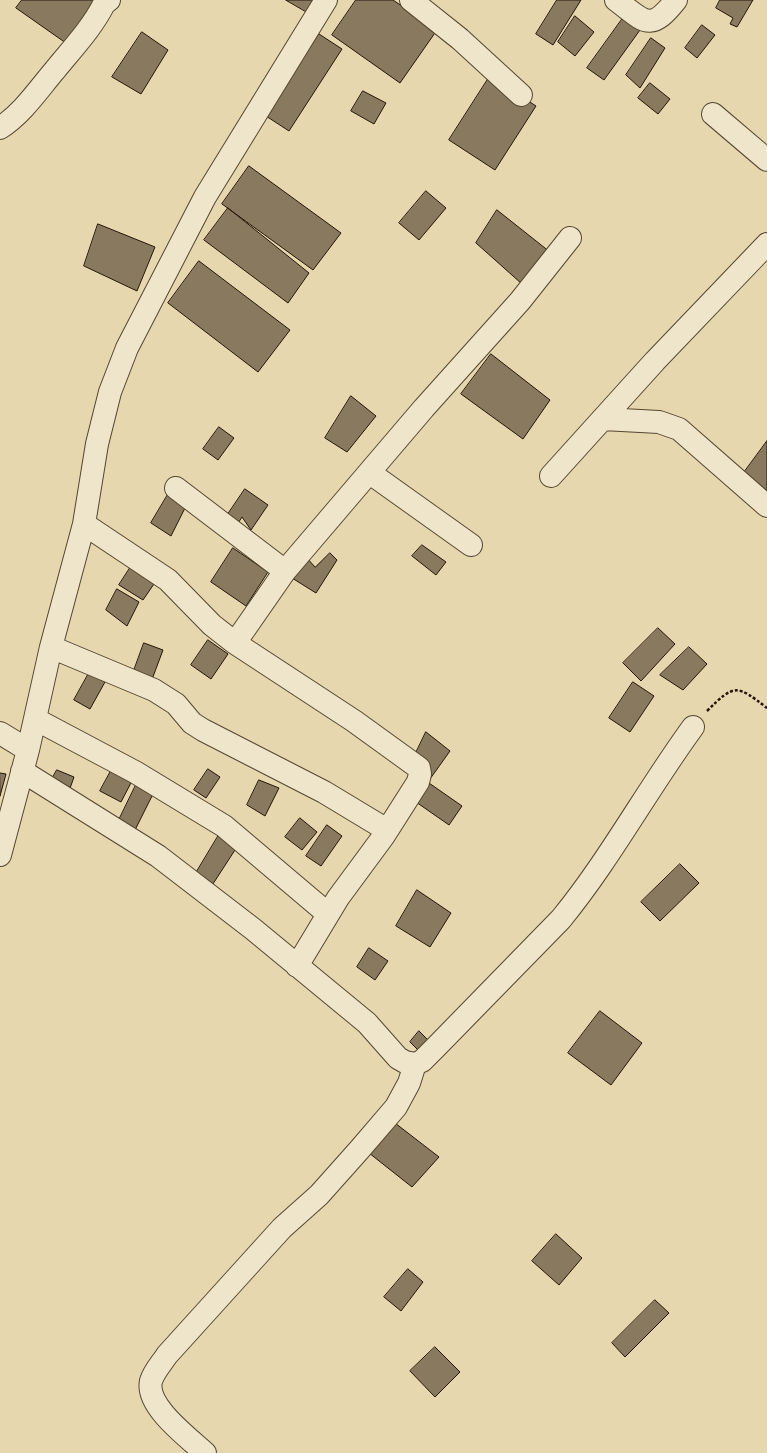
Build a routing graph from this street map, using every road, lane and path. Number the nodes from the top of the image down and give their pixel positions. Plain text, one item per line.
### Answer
1 (109, 0) edge
2 (326, 0) edge
3 (411, 0) edge
4 (616, 0) edge
5 (676, 0) edge
6 (521, 95) dead end
7 (713, 114) dead end
8 (0, 128) edge
9 (767, 160) edge
10 (570, 238) dead end
11 (767, 244) edge
12 (603, 419) junction
13 (370, 473) junction
14 (551, 476) dead end
15 (176, 488) dead end
16 (767, 506) edge
17 (84, 524) junction
18 (471, 545) dead end
19 (285, 571) junction
20 (235, 643) junction
21 (51, 647) junction
22 (767, 708) edge
23 (35, 719) junction
24 (693, 728) joint
25 (0, 733) edge
26 (28, 750) junction
27 (22, 771) junction
28 (387, 830) junction
29 (1, 847) edge
30 (328, 914) junction
31 (297, 966) junction
32 (415, 1064) junction
33 (205, 1453) edge

1 - 8 street
2 - 17 street
3 - 6 street
4 - 5 street
7 - 9 street
10 - 13 street
11 - 12 street
12 - 14 street
12 - 16 street
13 - 18 street
13 - 19 street
15 - 19 street
17 - 20 street
17 - 21 street
19 - 20 street
20 - 28 street
21 - 23 street
21 - 28 street
22 - 24 path
23 - 26 street
23 - 30 street
24 - 32 street
25 - 26 street
26 - 27 street
27 - 29 street
27 - 31 street
28 - 30 street
30 - 31 street
31 - 32 street
32 - 33 street

